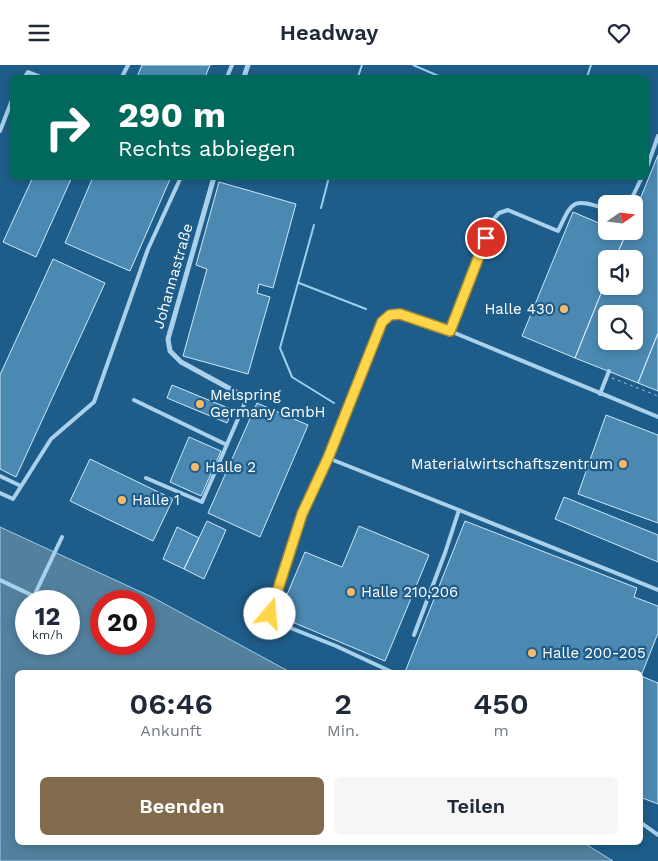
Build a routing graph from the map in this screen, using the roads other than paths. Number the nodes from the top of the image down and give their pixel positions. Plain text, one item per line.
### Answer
1 (26, 75) edge
2 (37, 75) edge
3 (10, 105) edge
4 (0, 131) edge
5 (658, 136) edge
6 (649, 162) edge
7 (180, 180) edge
8 (213, 180) edge
9 (641, 180) edge
10 (633, 195) edge
11 (598, 207) edge
12 (450, 331) junction
13 (608, 373) road end
14 (600, 394) junction
15 (247, 398) joint
16 (134, 400) dead end
17 (658, 417) edge
18 (227, 445) junction
19 (328, 458) junction
20 (0, 476) edge
21 (146, 478) dead end
22 (21, 486) junction
23 (0, 493) edge
24 (458, 511) junction
25 (62, 537) dead end
26 (0, 581) edge
27 (20, 590) edge
28 (37, 590) edge
29 (658, 590) edge
30 (414, 635) dead end
31 (388, 670) edge
32 (643, 824) edge
33 (658, 835) edge

1 - 2 lane
3 - 4 lane
5 - 6 lane
7 - 22 lane
8 - 15 street, Johannastraße
9 - 10 lane
11 - 12 lane
12 - 14 lane
12 - 19 lane
13 - 14 lane
14 - 17 lane
15 - 18 lane
16 - 18 lane
18 - 21 lane
19 - 24 lane
19 - 31 lane
20 - 22 lane
22 - 23 lane
24 - 29 lane
24 - 30 lane
25 - 28 lane
26 - 27 lane
32 - 33 lane

